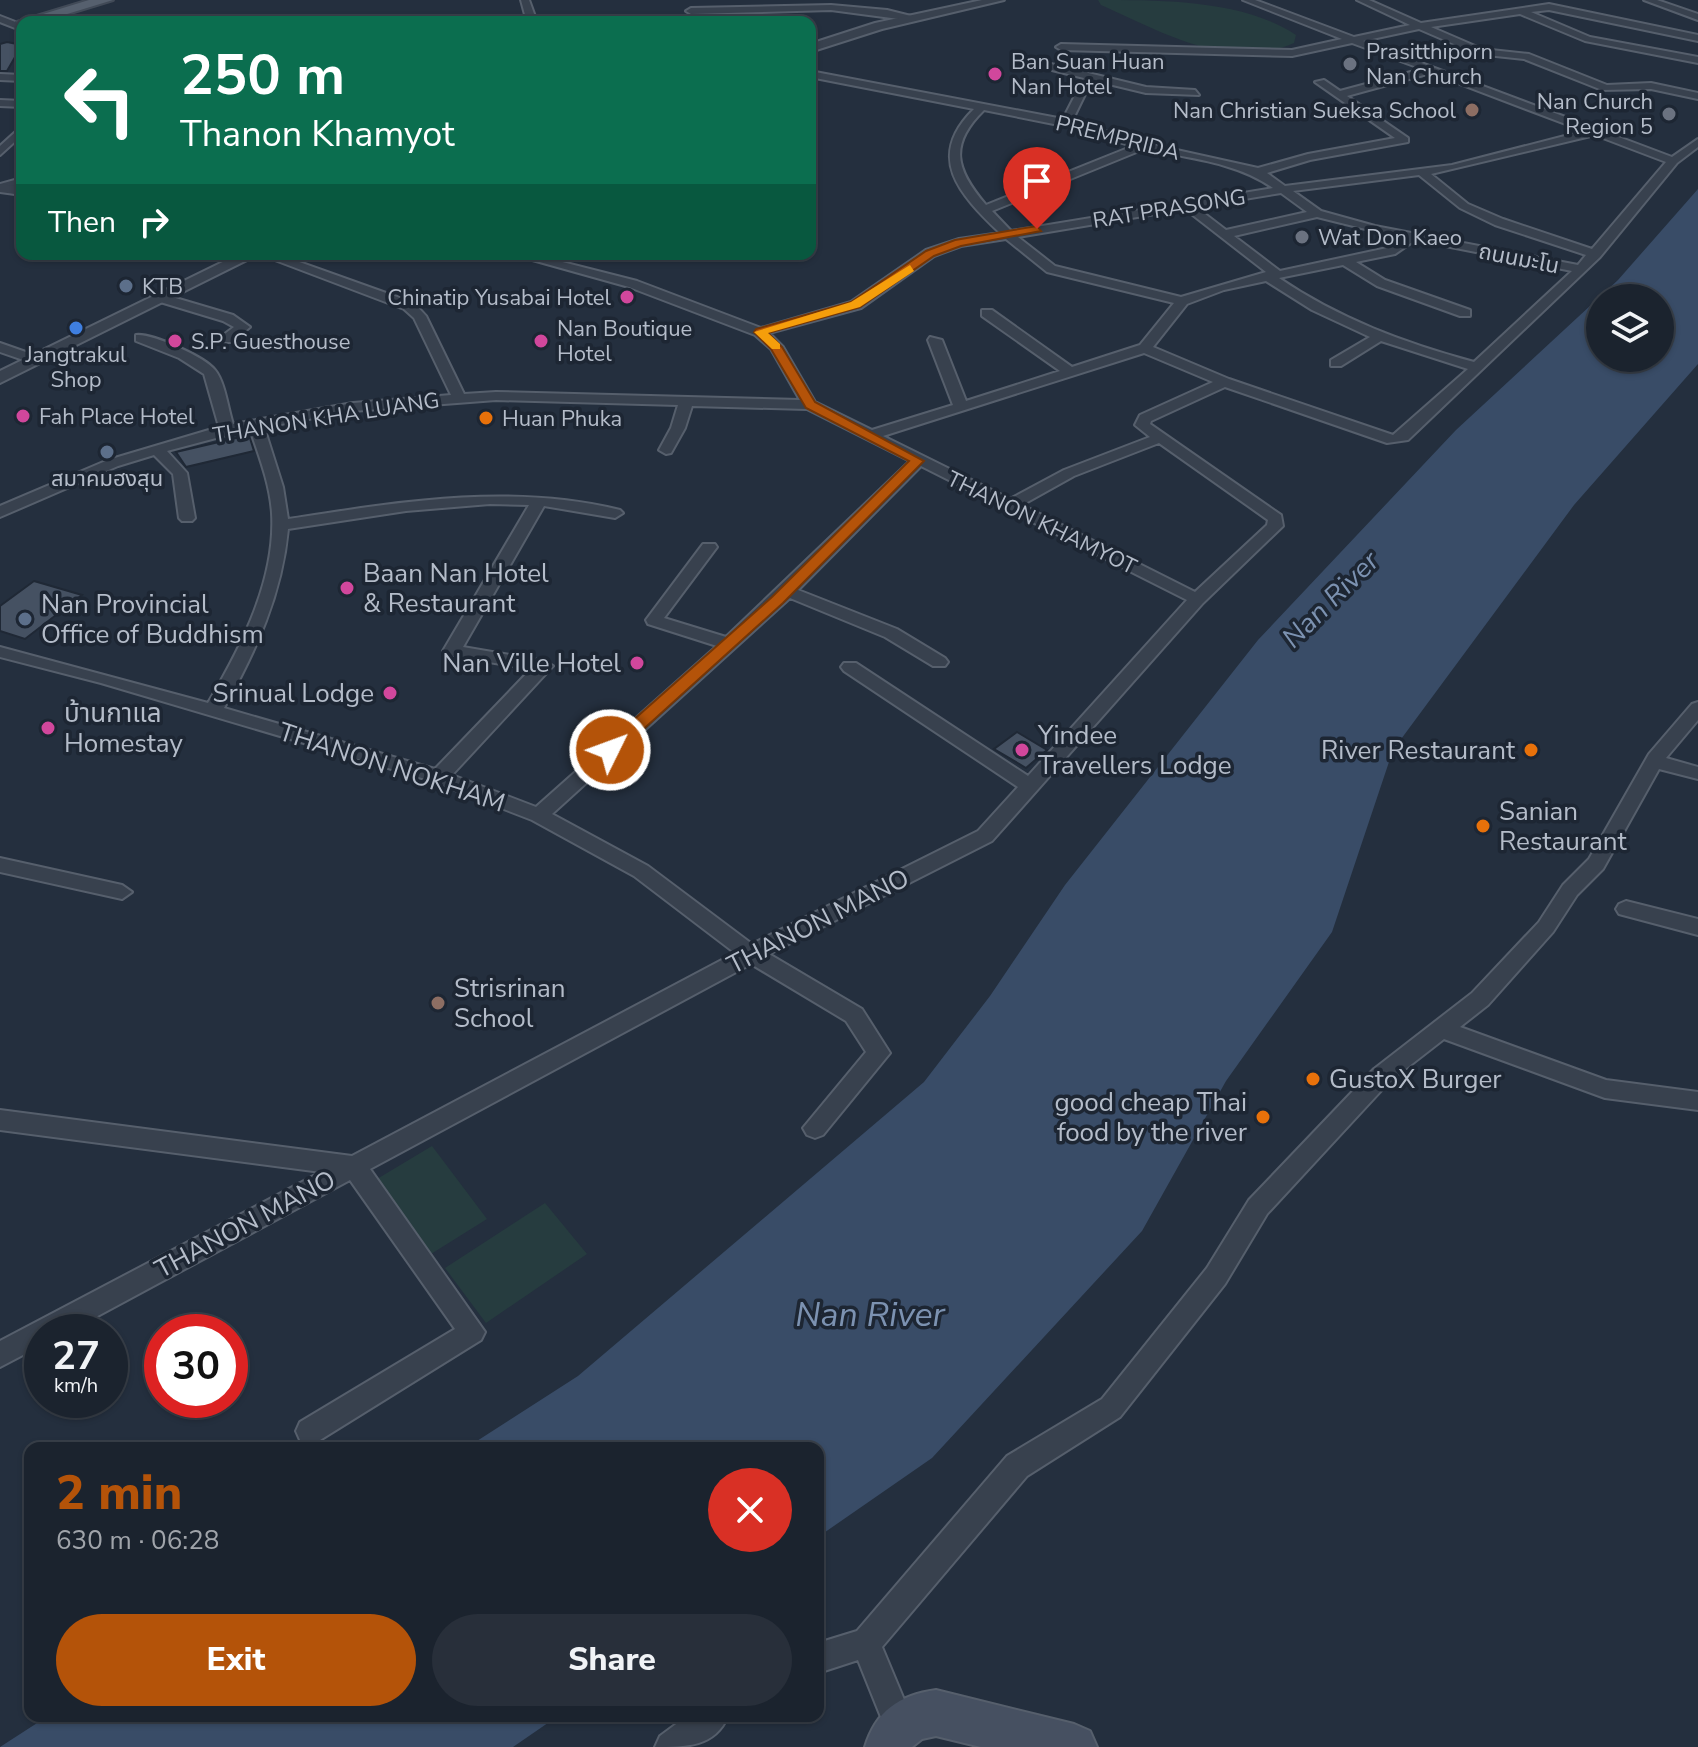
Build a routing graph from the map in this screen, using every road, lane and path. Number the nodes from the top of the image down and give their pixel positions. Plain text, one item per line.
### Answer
1 (106, 0) edge
2 (998, 0) edge
3 (1247, 0) edge
4 (1361, 0) edge
5 (1541, 0) edge
6 (1648, 0) edge
7 (689, 5) edge
8 (1558, 7) junction
9 (1518, 10) junction
10 (1673, 10) junction
11 (41, 16) edge
12 (1698, 17) edge
13 (914, 18) junction
14 (1418, 26) junction
15 (1645, 26) junction
16 (1698, 38) edge
17 (1356, 41) junction
18 (816, 46) edge
19 (1061, 47) dead end
20 (1119, 49) junction
21 (1698, 60) edge
22 (1051, 67) dead end
23 (1698, 67) edge
24 (1431, 70) junction
25 (1686, 74) dead end
26 (816, 75) edge
27 (1090, 75) junction
28 (1111, 79) junction
29 (1675, 81) dead end
30 (1320, 82) dead end
31 (1663, 88) junction
32 (1195, 93) dead end
33 (1339, 95) junction
34 (1698, 96) edge
35 (982, 107) junction
36 (1066, 123) junction
37 (1594, 132) junction
38 (16, 135) edge
39 (1698, 142) edge
40 (1373, 145) junction
41 (1143, 146) junction
42 (0, 152) edge
43 (1385, 155) dead end
44 (1673, 161) junction
45 (1398, 164) dead end
46 (1258, 172) junction
47 (1416, 173) junction
48 (12, 188) edge
49 (1285, 189) junction
50 (0, 201) edge
51 (1189, 207) junction
52 (985, 210) junction
53 (1317, 213) junction
54 (1007, 233) junction
55 (1225, 234) junction
56 (1412, 237) junction
57 (1596, 254) junction
58 (239, 260) edge
59 (282, 260) edge
60 (540, 260) edge
61 (1347, 262) junction
62 (1581, 269) junction
63 (1272, 275) junction
64 (162, 298) junction
65 (1182, 301) junction
66 (987, 313) dead end
67 (1465, 313) dead end
68 (760, 332) junction
69 (1380, 336) junction
70 (141, 338) dead end
71 (227, 339) dead end
72 (935, 340) dead end
73 (0, 347) edge
74 (1145, 348) junction
75 (35, 360) junction
76 (1336, 363) dead end
77 (1477, 367) junction
78 (1069, 371) junction
79 (0, 378) edge
80 (1224, 382) junction
81 (458, 396) junction
82 (686, 401) junction
83 (810, 405) junction
84 (961, 407) junction
85 (256, 424) junction
86 (227, 429) junction
87 (869, 436) junction
88 (1160, 438) junction
89 (157, 449) junction
90 (666, 450) dead end
91 (918, 461) junction
92 (540, 500) junction
93 (1009, 506) junction
94 (0, 512) edge
95 (615, 513) dead end
96 (187, 518) dead end
97 (280, 525) junction
98 (709, 547) dead end
99 (787, 591) junction
100 (1197, 599) junction
101 (729, 644) junction
102 (0, 652) edge
103 (939, 662) dead end
104 (850, 667) dead end
105 (1698, 708) edge
106 (213, 711) junction
107 (1654, 761) junction
108 (1698, 773) edge
109 (439, 777) junction
110 (1030, 786) junction
111 (539, 815) junction
112 (0, 865) edge
113 (122, 892) dead end
114 (1626, 909) dead end
115 (1698, 927) edge
116 (751, 954) junction
117 (1439, 1028) junction
118 (1698, 1101) edge
119 (0, 1120) edge
120 (815, 1128) dead end
121 (354, 1166) junction
122 (76, 1314) edge
123 (24, 1342) edge
124 (0, 1355) edge
125 (310, 1431) dead end
126 (866, 1643) junction
127 (824, 1656) edge
128 (705, 1722) edge
129 (894, 1736) edge
130 (671, 1747) edge
131 (1074, 1747) edge

1 - 11 main road
2 - 13 street
3 - 17 street
4 - 14 street
5 - 8 street
6 - 10 street
7 - 13 street
8 - 9 street
8 - 15 street
9 - 14 street
9 - 21 street
10 - 12 street
10 - 15 street
13 - 18 street
14 - 17 street
14 - 31 street
15 - 16 street
17 - 20 street
17 - 24 street
19 - 20 street
20 - 28 street
22 - 27 street
23 - 25 street
24 - 33 street
24 - 37 street
26 - 35 street, PREMPRIDA
27 - 28 street
27 - 36 street
28 - 32 street
29 - 31 street
30 - 33 street
31 - 34 street
33 - 40 street
35 - 36 street, PREMPRIDA
35 - 52 street
36 - 41 street, PREMPRIDA
37 - 44 street
37 - 47 street, RAT PRASONG
38 - 42 street
39 - 44 street, ถนนมะโน
40 - 43 street
40 - 46 street
41 - 46 street, PREMPRIDA
41 - 52 street
44 - 57 street, ถนนมะโน
45 - 47 street
46 - 49 street, PREMPRIDA
47 - 49 street, RAT PRASONG
47 - 57 street
48 - 50 street
49 - 51 street, RAT PRASONG
49 - 53 street, PREMPRIDA
51 - 54 street, RAT PRASONG
51 - 55 street
52 - 54 street
53 - 55 street
53 - 56 street, PREMPRIDA
54 - 65 street
54 - 68 street, RAT PRASONG
55 - 63 street
56 - 61 street
56 - 62 street, ถนนมะโน
57 - 62 street, ถนนมะโน
58 - 64 street
59 - 81 street
60 - 68 street
61 - 63 street
61 - 67 street
62 - 77 street
63 - 65 street
63 - 69 street
64 - 71 street
64 - 75 street
65 - 74 street
66 - 78 street
68 - 83 street
69 - 76 street
69 - 77 street
70 - 86 street
72 - 84 street
73 - 75 street
74 - 78 street
74 - 80 street
75 - 79 street
77 - 80 street
78 - 84 street
80 - 88 street
81 - 82 street, THANON KHA LUANG
81 - 85 street, THANON KHA LUANG
82 - 83 street, THANON KHA LUANG
82 - 90 street
83 - 87 street, THANON KHAMYOT
84 - 87 street
85 - 86 street, THANON KHA LUANG
85 - 97 street
86 - 89 street, THANON KHA LUANG
87 - 91 street, THANON KHAMYOT
88 - 93 street
88 - 100 street, THANON MANO
89 - 94 street, THANON KHA LUANG
89 - 96 street
91 - 93 street, THANON KHAMYOT
91 - 99 street
92 - 95 street
92 - 97 street
92 - 109 street
93 - 100 street, THANON KHAMYOT
97 - 106 street
98 - 101 street
99 - 101 street
99 - 103 street
100 - 110 street, THANON MANO
101 - 111 street
102 - 106 street, THANON NOKHAM
104 - 110 street
105 - 107 street
106 - 109 street, THANON NOKHAM
107 - 108 street
107 - 117 street
109 - 111 street, THANON NOKHAM
110 - 116 street, THANON MANO
111 - 116 street, THANON NOKHAM
112 - 113 street
114 - 115 street
116 - 120 street, THANON NOKHAM
116 - 121 street, THANON MANO
117 - 118 street
117 - 126 street
119 - 121 street
121 - 122 street, THANON MANO
121 - 125 street
123 - 124 street, THANON MANO
126 - 127 street
126 - 129 street
128 - 130 street
129 - 131 main road

